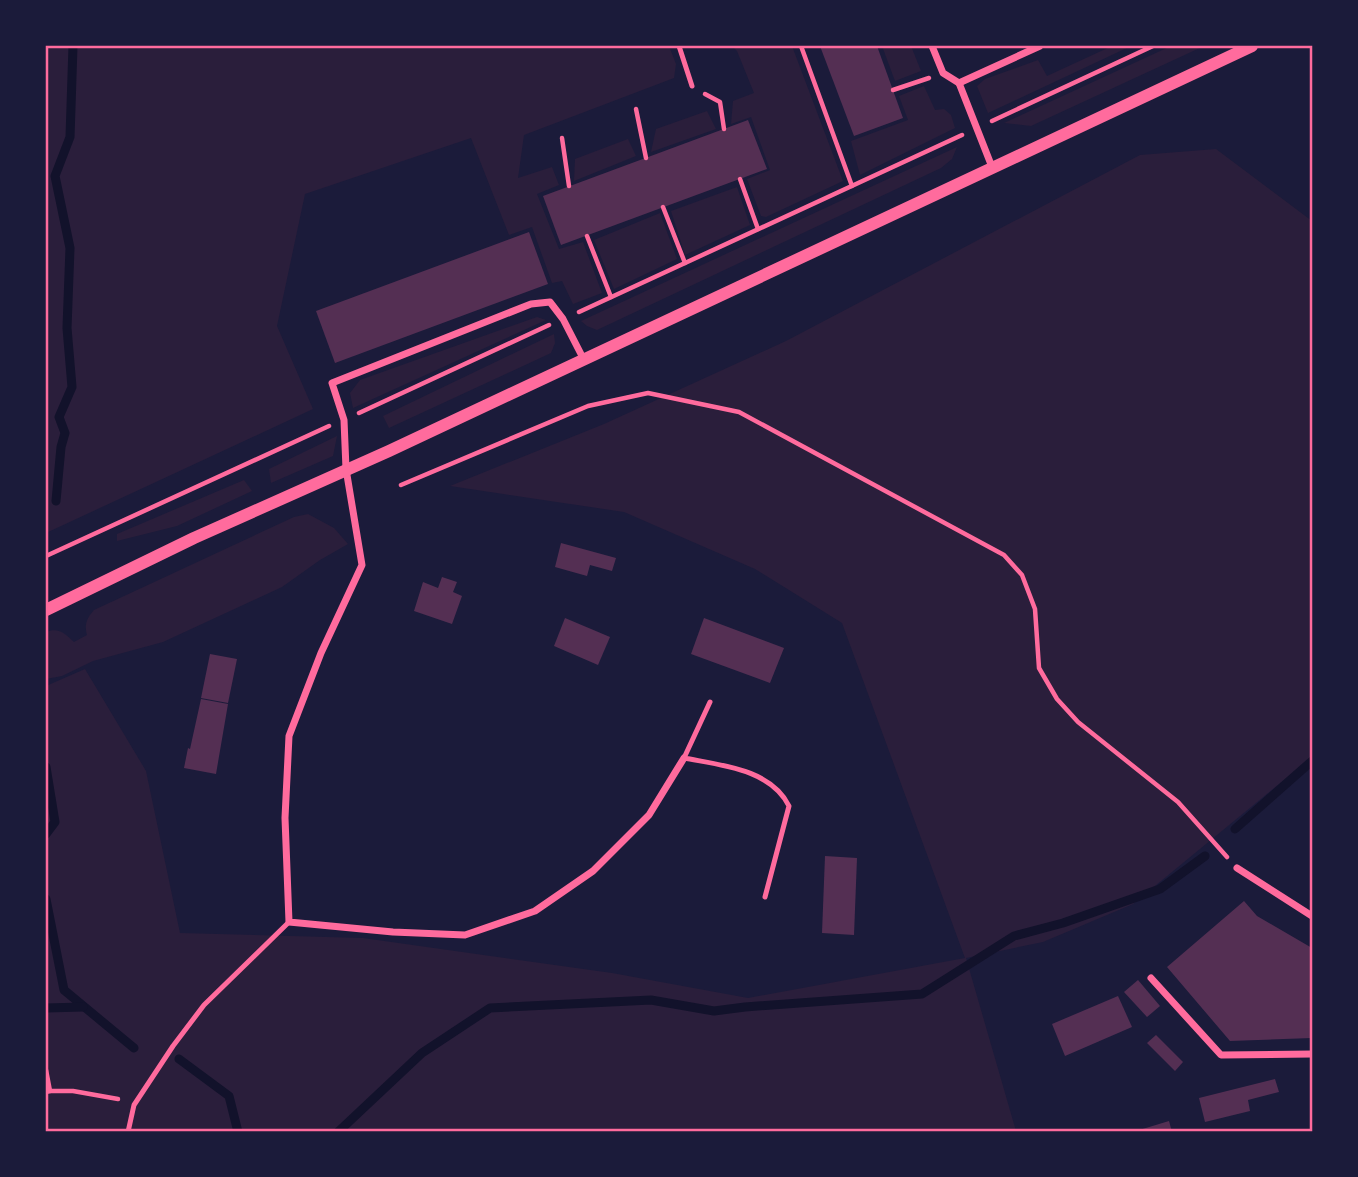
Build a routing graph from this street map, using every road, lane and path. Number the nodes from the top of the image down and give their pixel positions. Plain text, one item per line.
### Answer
1 (679, 46) edge
2 (801, 46) edge
3 (932, 46) edge
4 (1040, 46) edge
5 (1153, 46) edge
6 (1252, 46) edge
7 (943, 73) junction
8 (958, 83) junction
9 (692, 86) joint
10 (893, 90) dead end
11 (636, 108) dead end
12 (977, 128) junction
13 (724, 129) dead end
14 (562, 138) dead end
15 (646, 158) dead end
16 (992, 167) junction
17 (740, 179) dead end
18 (569, 186) dead end
19 (852, 186) junction
20 (663, 207) dead end
21 (758, 229) junction
22 (587, 236) dead end
23 (685, 263) junction
24 (611, 297) junction
25 (563, 319) junction
26 (583, 358) junction
27 (344, 420) junction
28 (346, 469) junction
29 (401, 485) dead end
30 (46, 556) edge
31 (46, 610) edge
32 (710, 702) dead end
33 (684, 758) junction
34 (1237, 868) joint
35 (765, 897) dead end
36 (1312, 916) edge
37 (289, 922) junction
38 (1151, 978) dead end
39 (1312, 1054) edge
40 (46, 1070) edge
41 (48, 1091) edge
42 (134, 1105) junction
43 (128, 1132) edge

1 - 9 lane
2 - 19 path
3 - 7 street
4 - 8 street
5 - 12 path
6 - 16 street
7 - 8 street
7 - 10 path
8 - 12 street
9 - 13 path
11 - 15 path
12 - 16 street
12 - 19 path
14 - 18 path
16 - 26 street
17 - 21 path
19 - 21 path
20 - 23 path
21 - 23 path
22 - 24 path
23 - 24 path
24 - 25 path
25 - 26 street
25 - 27 path
25 - 27 street
26 - 28 street
27 - 28 street
27 - 30 path
28 - 31 street
28 - 37 street
29 - 34 path
32 - 33 lane
33 - 35 lane
33 - 37 street
34 - 36 street
37 - 42 lane
38 - 39 street
40 - 41 path
41 - 42 path
42 - 43 lane

